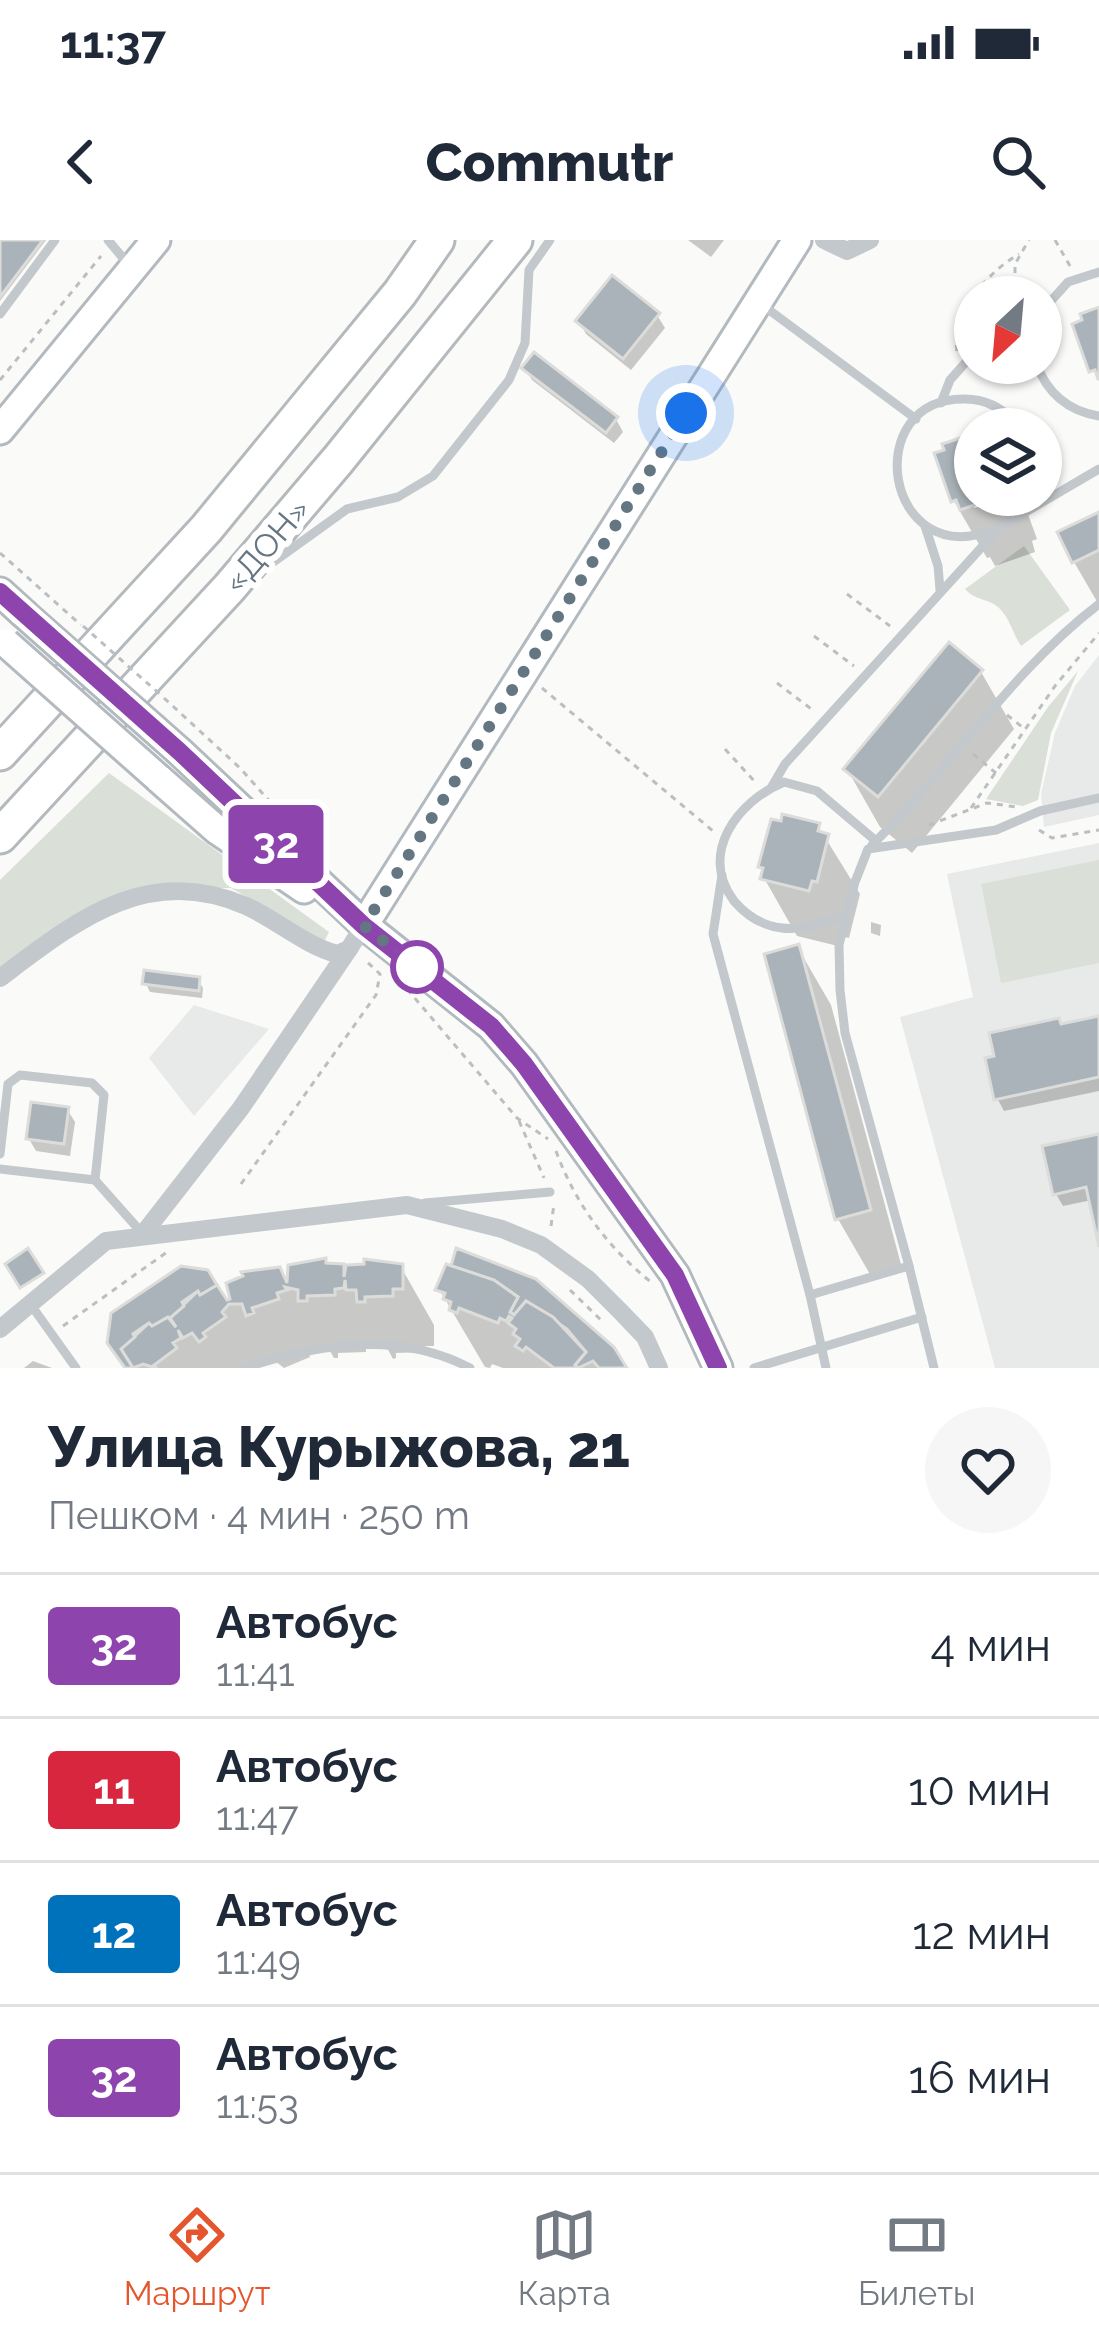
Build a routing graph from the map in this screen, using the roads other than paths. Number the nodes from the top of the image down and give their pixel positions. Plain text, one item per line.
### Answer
1 (156, 240) edge
2 (436, 240) edge
3 (515, 240) edge
4 (550, 240) edge
5 (796, 240) edge
6 (824, 240) edge
7 (870, 240) edge
8 (56, 241) edge
9 (110, 241) edge
10 (131, 269) junction
11 (1098, 271) edge
12 (1062, 288) edge
13 (758, 302) junction
14 (0, 314) edge
15 (954, 376) edge
16 (1046, 384) edge
17 (940, 403) junction
18 (996, 408) edge
19 (1099, 416) edge
20 (916, 419) junction
21 (0, 430) edge
22 (1099, 469) edge
23 (1062, 487) edge
24 (1015, 516) edge
25 (923, 524) junction
26 (1000, 527) junction
27 (229, 588) junction
28 (940, 590) junction
29 (0, 592) edge
30 (1099, 604) edge
31 (3, 640) edge
32 (0, 753) edge
33 (767, 790) junction
34 (1099, 798) edge
35 (0, 836) edge
36 (872, 845) junction
37 (722, 874) junction
38 (846, 915) junction
39 (356, 937) junction
40 (0, 978) edge
41 (0, 1154) edge
42 (0, 1169) edge
43 (95, 1180) junction
44 (550, 1192) road end
45 (407, 1204) junction
46 (142, 1234) junction
47 (909, 1266) junction
48 (810, 1295) junction
49 (32, 1305) junction
50 (922, 1317) junction
51 (0, 1329) edge
52 (823, 1347) junction
53 (931, 1367) edge
54 (76, 1368) edge
55 (244, 1368) edge
56 (470, 1368) edge
57 (659, 1368) edge
58 (718, 1368) edge
59 (754, 1368) edge
60 (826, 1368) edge

1 - 10 street
2 - 32 highway, «ДОН»
3 - 27 highway, «ДОН»
4 - 27 lane
5 - 13 street
6 - 7 street
8 - 14 lane
9 - 10 lane
10 - 21 street
11 - 12 lane
13 - 20 lane
13 - 39 street
15 - 17 lane
16 - 19 lane
17 - 18 lane
17 - 20 lane
20 - 25 lane
22 - 23 lane
24 - 26 lane
25 - 26 lane
25 - 28 lane
26 - 28 lane
27 - 35 highway, «ДОН»
28 - 33 lane
29 - 39 street, bridge
30 - 36 lane
31 - 39 street, bridge
33 - 36 lane
33 - 37 lane
34 - 36 lane
36 - 38 lane
37 - 38 lane
37 - 48 lane
38 - 47 lane
39 - 40 street
39 - 46 street
39 - 58 street
41 - 43 lane
42 - 43 lane
43 - 46 lane
44 - 45 lane
45 - 46 street
45 - 57 street
46 - 49 street
47 - 48 lane
47 - 50 lane
48 - 52 lane
49 - 51 street
49 - 54 lane
50 - 52 lane
50 - 53 lane
52 - 59 lane
52 - 60 lane
55 - 56 lane

